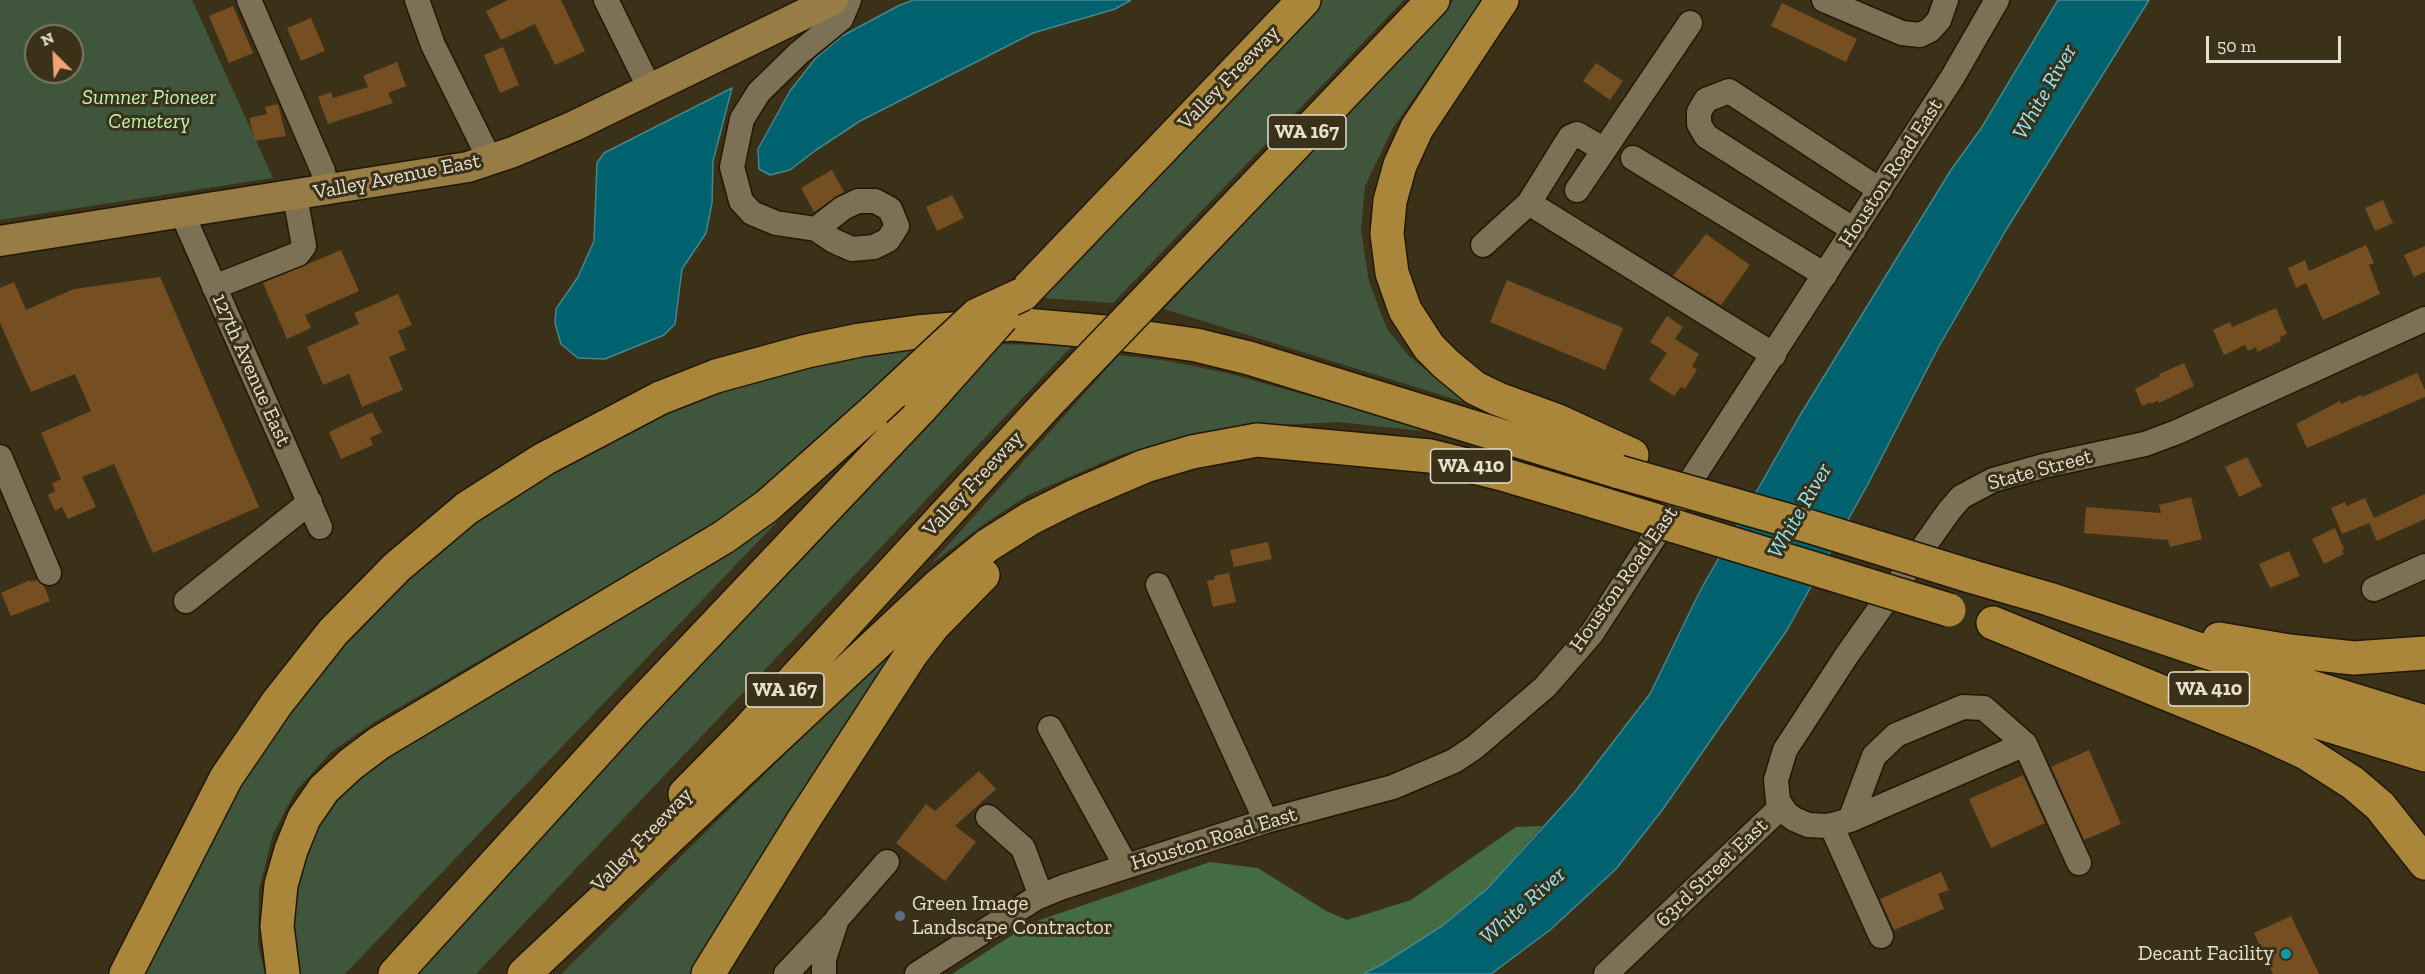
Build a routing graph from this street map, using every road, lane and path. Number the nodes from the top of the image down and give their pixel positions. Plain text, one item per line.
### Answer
1 (249, 0) edge
2 (417, 0) edge
3 (606, 0) edge
4 (833, 0) edge
5 (849, 0) edge
6 (1304, 0) edge
7 (1433, 0) edge
8 (1502, 0) edge
9 (1824, 0) edge
10 (1946, 0) edge
11 (1997, 0) edge
12 (1690, 22) dead end
13 (650, 89) junction
14 (1603, 149) junction
15 (1633, 158) dead end
16 (490, 160) junction
17 (1577, 190) dead end
18 (1880, 190) junction
19 (327, 191) junction
20 (295, 196) junction
21 (1529, 203) junction
22 (182, 213) junction
23 (816, 229) dead end
24 (1854, 230) junction
25 (0, 241) edge
26 (1483, 245) dead end
27 (1825, 275) junction
28 (214, 287) junction
29 (1023, 294) junction
30 (2425, 319) edge
31 (1774, 355) junction
32 (1343, 447) junction
33 (0, 458) edge
34 (1626, 464) junction
35 (309, 502) junction
36 (320, 527) dead end
37 (2425, 566) edge
38 (49, 573) dead end
39 (1158, 585) dead end
40 (2374, 589) dead end
41 (2049, 599) junction
42 (186, 601) dead end
43 (1993, 623) junction
44 (2425, 653) edge
45 (2425, 722) edge
46 (1050, 728) dead end
47 (2025, 744) junction
48 (2425, 755) edge
49 (1781, 807) junction
50 (988, 817) dead end
51 (1266, 821) junction
52 (1840, 823) junction
53 (887, 862) dead end
54 (2425, 862) edge
55 (2079, 863) dead end
56 (1126, 866) junction
57 (1041, 896) junction
58 (837, 919) junction
59 (1881, 936) dead end
60 (126, 974) edge
61 (283, 974) edge
62 (395, 974) edge
63 (519, 974) edge
64 (524, 974) edge
65 (708, 974) edge
66 (786, 974) edge
67 (824, 974) edge
68 (917, 974) edge
69 (1606, 974) edge

1 - 19 street
2 - 16 street
3 - 13 street
4 - 13 main road, Valley Avenue East
5 - 23 street
6 - 29 highway, Valley Freeway
7 - 63 highway, Valley Freeway / WA 167, bridge
8 - 34 highway
9 - 10 street
11 - 18 street, Houston Road East
12 - 14 street
13 - 16 main road, Valley Avenue East
14 - 17 street
14 - 21 street
15 - 27 street
16 - 19 main road, Valley Avenue East
18 - 24 street, Houston Road East
18 - 24 street
19 - 20 main road, Valley Avenue East
20 - 22 main road, Valley Avenue East
20 - 28 street
21 - 26 street
21 - 31 street
22 - 25 main road, Valley Avenue East
22 - 28 street, 127th Avenue East
24 - 27 street, Houston Road East
27 - 31 street, Houston Road East
28 - 35 street, 127th Avenue East
29 - 61 highway, bridge
29 - 62 highway, Valley Freeway, bridge
30 - 49 street, State Street
31 - 51 street, Houston Road East
32 - 43 highway, WA 410, bridge
32 - 64 highway
32 - 65 highway
33 - 38 street
34 - 41 highway, WA 410, bridge
34 - 60 highway
35 - 36 street, 127th Avenue East
35 - 42 street
37 - 40 street
39 - 51 street
41 - 44 highway
41 - 45 highway, WA 410
43 - 48 highway, WA 410
43 - 54 highway
46 - 56 street
47 - 52 street, 63rd Street East
47 - 52 street
47 - 55 street
49 - 52 street, 63rd Street East
49 - 69 street, 63rd Street East
50 - 57 street
51 - 56 street, Houston Road East
52 - 59 street
53 - 58 street
56 - 57 street, Houston Road East
57 - 68 street, Houston Road East
58 - 66 street
58 - 67 street

